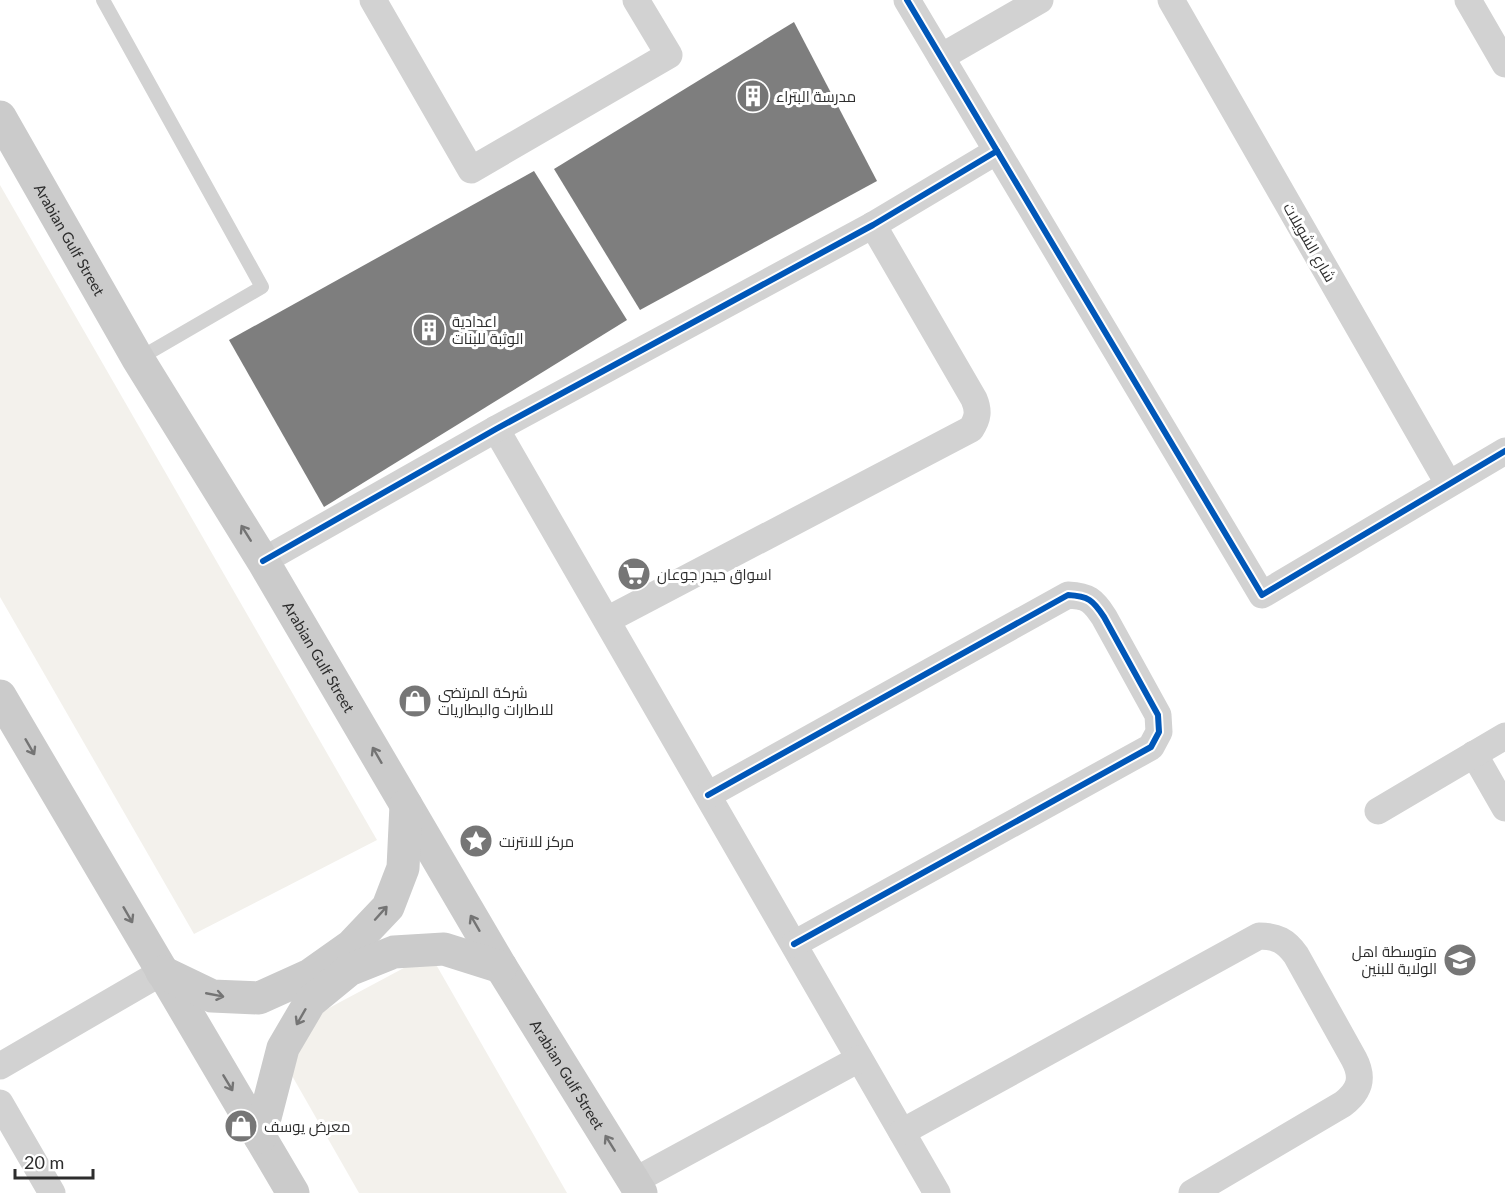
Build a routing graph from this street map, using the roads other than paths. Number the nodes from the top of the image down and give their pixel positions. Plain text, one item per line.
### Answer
1 (103, 0) edge
2 (372, 0) edge
3 (636, 0) edge
4 (907, 0) edge
5 (1040, 0) edge
6 (1171, 0) edge
7 (1468, 0) edge
8 (941, 57) junction
9 (1505, 64) edge
10 (0, 117) edge
11 (997, 151) junction
12 (873, 225) junction
13 (138, 359) junction
14 (496, 429) junction
15 (1505, 451) edge
16 (1448, 483) junction
17 (263, 561) junction
18 (607, 620) junction
19 (0, 696) edge
20 (1505, 736) edge
21 (1474, 754) junction
22 (708, 795) junction
23 (406, 805) junction
24 (1505, 808) edge
25 (1378, 811) dead end
26 (794, 944) junction
27 (501, 967) junction
28 (162, 972) junction
29 (860, 1059) junction
30 (0, 1066) edge
31 (0, 1103) edge
32 (902, 1132) junction
33 (260, 1137) junction
34 (637, 1187) edge
35 (52, 1193) edge
36 (293, 1193) edge
37 (937, 1193) edge
38 (1192, 1193) edge

1 - 13 lane
2 - 3 street
4 - 8 street
5 - 8 street
6 - 16 street, شارع الشويلات
7 - 9 street
8 - 11 street
10 - 13 main road, Arabian Gulf Street
11 - 12 street
11 - 16 street
12 - 14 street
12 - 18 street
17 -> 13 main road, Arabian Gulf Street
14 - 17 street
14 - 18 street
15 - 16 street
23 -> 17 main road, Arabian Gulf Street
18 - 22 street
19 -> 28 main road
20 - 21 street
21 - 24 street
21 - 25 street
22 - 26 street
22 - 26 street
27 -> 23 main road, Arabian Gulf Street
28 -> 23 main road
26 - 29 street
27 -> 33 main road
34 -> 27 main road, Arabian Gulf Street
28 - 30 street
28 -> 33 main road
29 - 32 street
29 - 34 street
31 - 35 street
32 - 37 street
32 - 38 street
33 - 36 main road

